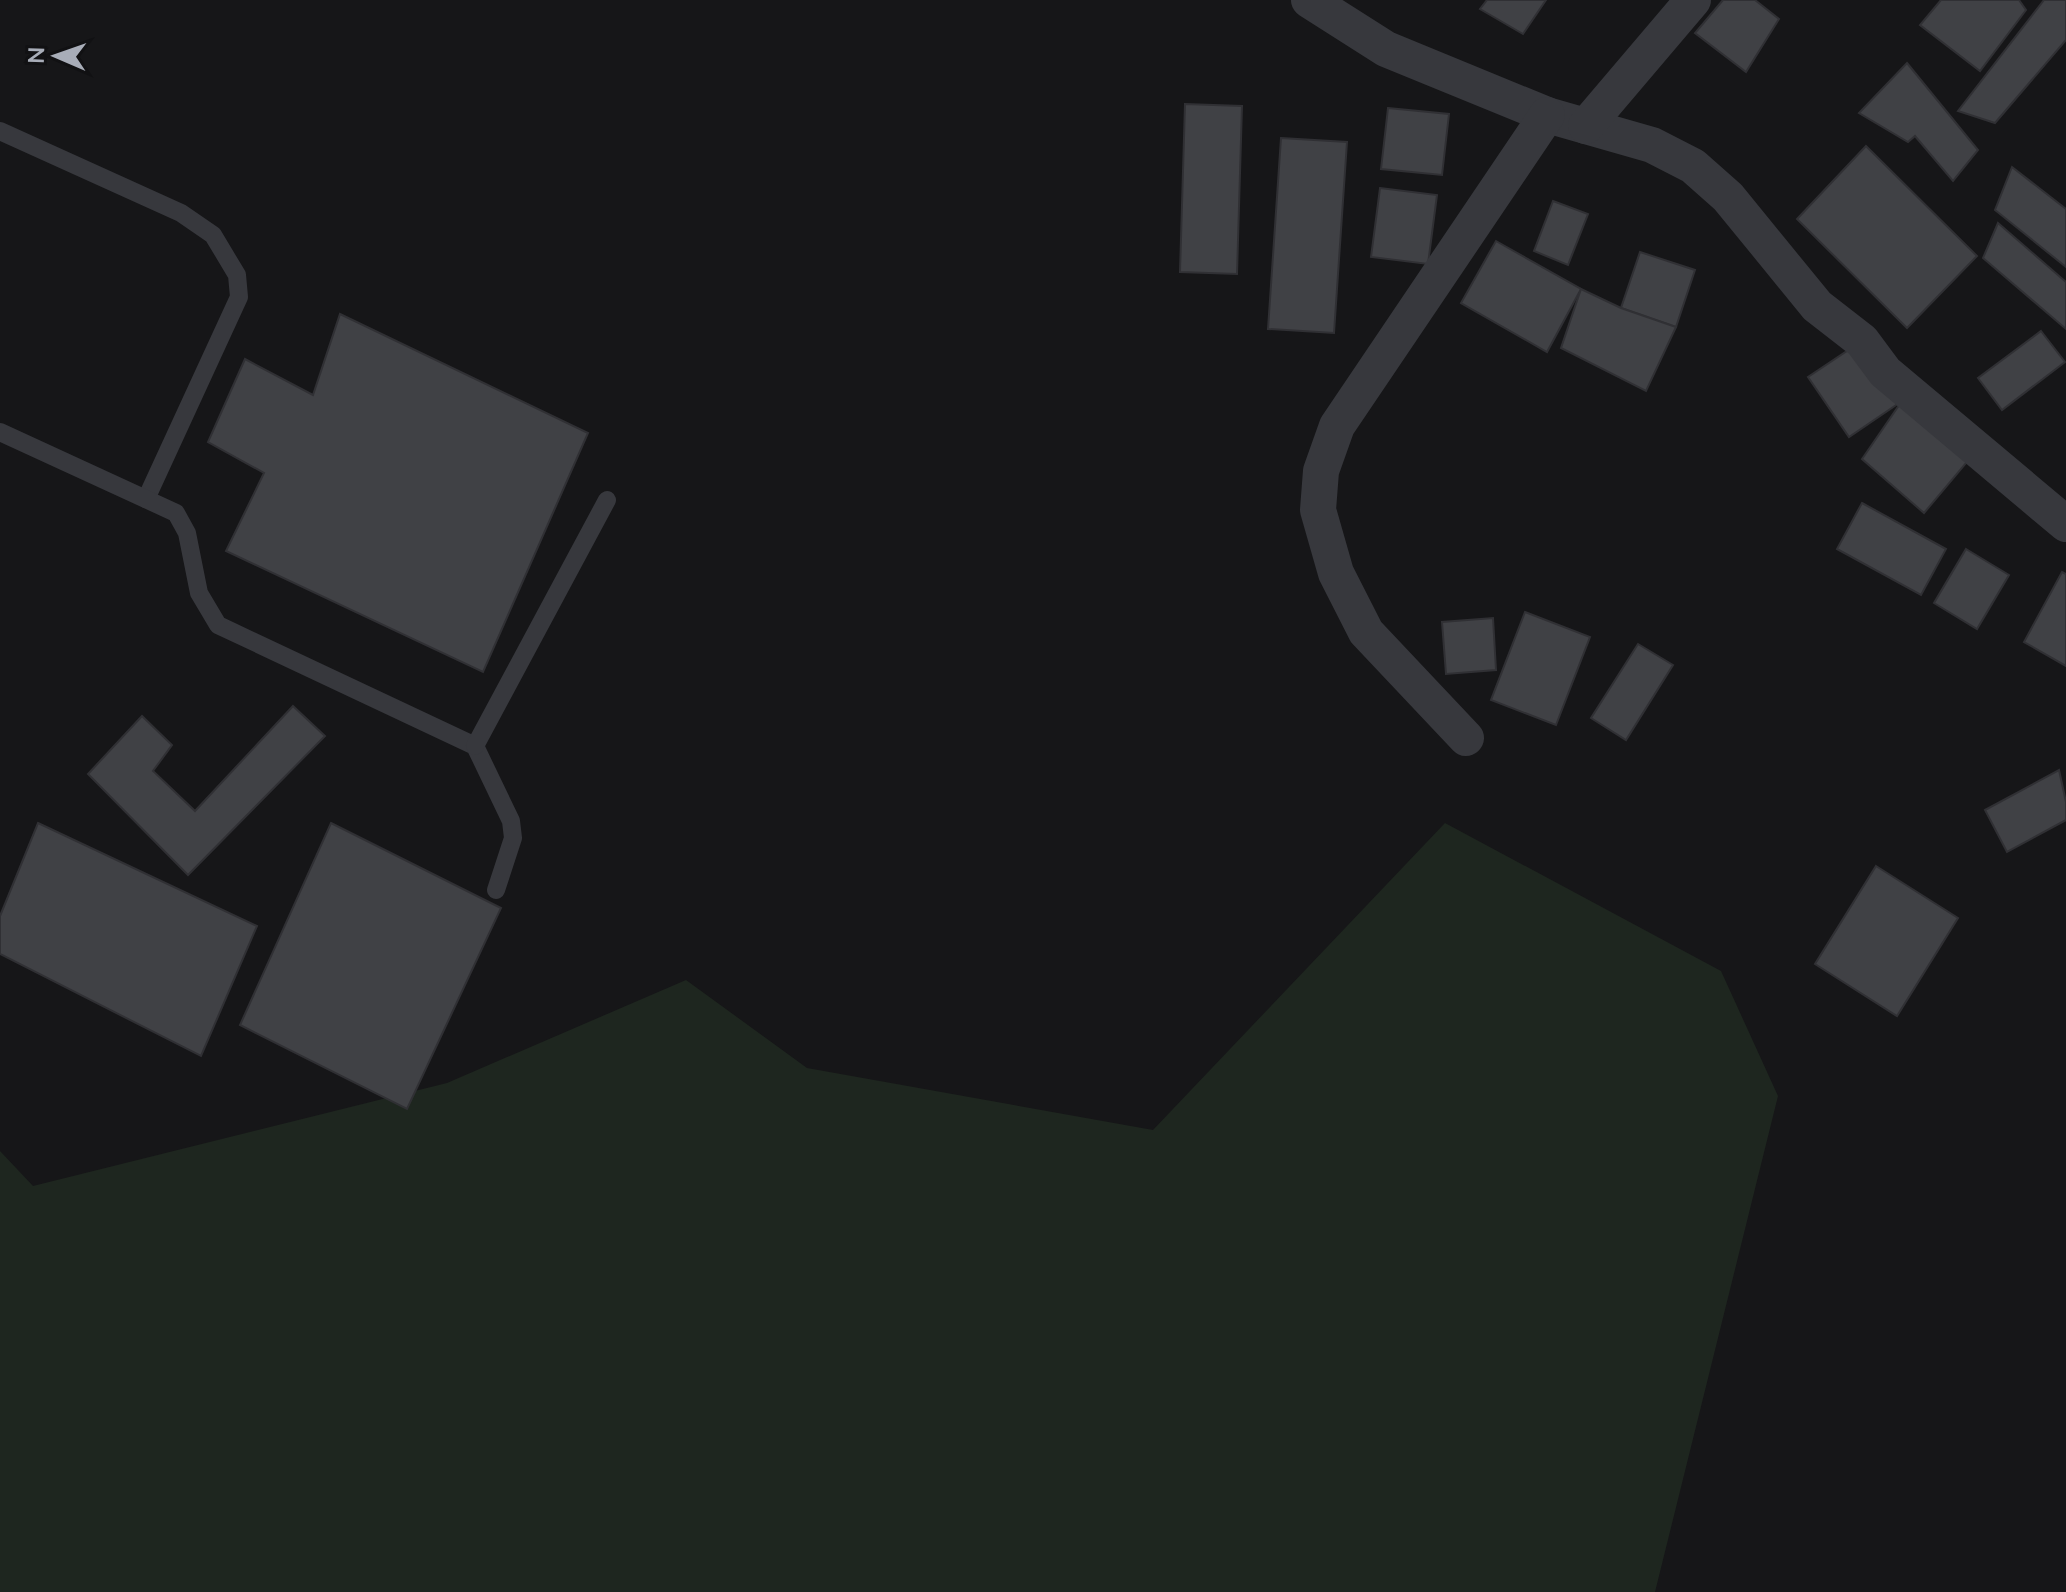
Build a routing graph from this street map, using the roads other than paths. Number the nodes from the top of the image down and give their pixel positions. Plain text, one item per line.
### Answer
1 (1693, 0) edge
2 (1319, 3) edge
3 (1547, 115) junction
4 (1586, 126) junction
5 (0, 131) edge
6 (0, 432) edge
7 (146, 499) junction
8 (607, 500) dead end
9 (2066, 524) edge
10 (1466, 738) dead end
11 (475, 746) junction
12 (496, 890) dead end

1 - 4 street
2 - 3 street
3 - 4 street
3 - 10 street
4 - 9 street
5 - 7 lane
6 - 7 lane
7 - 11 lane
8 - 11 lane
11 - 12 lane

